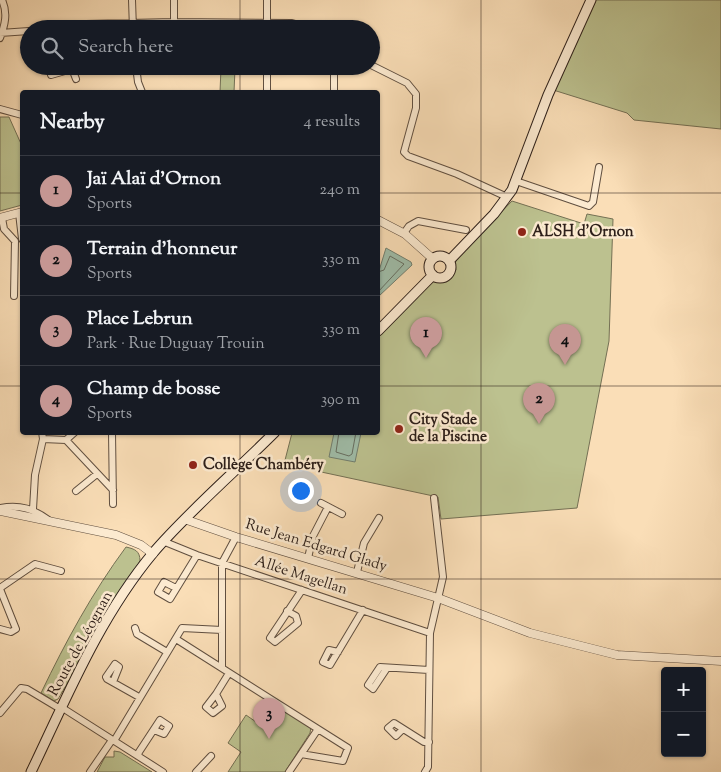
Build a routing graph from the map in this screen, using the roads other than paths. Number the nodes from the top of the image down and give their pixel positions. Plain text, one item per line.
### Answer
1 (2, 0) edge
2 (132, 0) edge
3 (174, 0) edge
4 (267, 0) edge
5 (591, 0) edge
6 (133, 20) edge
7 (174, 20) edge
8 (267, 20) edge
9 (20, 32) edge
10 (1, 35) edge
11 (380, 70) edge
12 (74, 75) edge
13 (137, 75) edge
14 (267, 75) edge
15 (334, 75) edge
16 (76, 79) dead end
17 (141, 90) edge
18 (268, 90) edge
19 (334, 90) edge
20 (0, 109) edge
21 (20, 114) edge
22 (599, 167) dead end
23 (516, 181) junction
24 (507, 197) junction
25 (20, 213) edge
26 (1, 218) edge
27 (380, 221) edge
28 (466, 230) dead end
29 (404, 233) junction
30 (434, 259) junction
31 (449, 261) junction
32 (433, 275) junction
33 (14, 296) dead end
34 (380, 329) edge
35 (72, 435) edge
36 (112, 435) edge
37 (272, 435) edge
38 (42, 436) edge
39 (66, 440) junction
40 (97, 474) junction
41 (113, 490) junction
42 (76, 491) dead end
43 (434, 498) dead end
44 (113, 504) dead end
45 (321, 504) dead end
46 (328, 507) junction
47 (0, 510) edge
48 (34, 510) junction
49 (342, 514) dead end
50 (379, 518) dead end
51 (187, 520) junction
52 (53, 523) junction
53 (236, 537) junction
54 (165, 542) junction
55 (152, 554) junction
56 (196, 555) junction
57 (308, 558) junction
58 (222, 563) junction
59 (61, 571) dead end
60 (357, 572) junction
61 (0, 588) edge
62 (176, 588) dead end
63 (302, 590) junction
64 (438, 598) junction
65 (363, 610) junction
66 (287, 611) junction
67 (135, 628) dead end
68 (0, 629) edge
69 (222, 630) junction
70 (430, 633) junction
71 (176, 639) junction
72 (167, 652) junction
73 (338, 652) dead end
74 (721, 661) edge
75 (222, 667) junction
76 (387, 668) dead end
77 (429, 670) junction
78 (229, 673) junction
79 (113, 682) dead end
80 (216, 694) dead end
81 (139, 698) junction
82 (61, 707) junction
83 (0, 713) edge
84 (318, 729) junction
85 (403, 729) dead end
86 (154, 730) dead end
87 (113, 741) junction
88 (429, 742) junction
89 (301, 754) junction
90 (138, 756) junction
91 (211, 756) dead end
92 (427, 770) edge
93 (31, 772) edge
94 (90, 772) edge
95 (162, 772) edge
96 (196, 772) edge
97 (289, 772) edge

1 - 10 street
2 - 6 street
3 - 7 street
4 - 8 street
5 - 23 main road
9 - 10 street
11 - 24 street
12 - 16 street
13 - 17 street
14 - 18 street
15 - 19 street
20 - 21 street
22 - 23 street
23 - 24 main road
24 - 31 main road
25 - 26 street
26 - 33 street
27 - 29 street
28 - 29 street
29 - 30 street
30 - 31 main road
30 - 32 main road
31 - 32 main road
32 - 34 main road
35 - 39 street
36 - 41 street
37 - 51 main road, Route de Léognan
38 - 39 street
38 - 48 street
39 - 40 street
40 - 41 street
40 - 42 street
41 - 44 street
43 - 64 street
45 - 46 street
46 - 49 street
46 - 57 street
47 - 48 street
47 - 52 street
48 - 52 street
50 - 60 street
51 - 53 street, Rue Jean Edgard Glady
51 - 54 main road, Route de Léognan
52 - 55 street
53 - 57 street, Rue Jean Edgard Glady
53 - 58 street
54 - 55 main road, Route de Léognan
54 - 56 street, Allée Magellan
55 - 82 main road, Route de Léognan
56 - 58 street, Allée Magellan
56 - 62 street
57 - 60 street, Rue Jean Edgard Glady
58 - 63 street, Allée Magellan
58 - 69 street
59 - 61 street
60 - 64 street, Rue Jean Edgard Glady
61 - 68 street
63 - 65 street, Allée Magellan
63 - 66 street
64 - 70 street
64 - 74 street, Rue Jean Edgard Glady
65 - 70 street, Allée Magellan
65 - 73 street
66 - 66 street
67 - 72 street
69 - 71 street
69 - 75 street
70 - 77 street
71 - 72 street
71 - 75 street
72 - 81 street
75 - 78 street
76 - 77 street
77 - 88 street
78 - 80 street
78 - 84 street
79 - 81 street
81 - 87 street
82 - 83 street
82 - 87 street
82 - 93 main road, Route de Léognan
84 - 89 street
84 - 89 street
85 - 88 street
86 - 90 street
87 - 90 street
87 - 94 street
88 - 92 street
89 - 97 street
90 - 95 street
91 - 96 street

